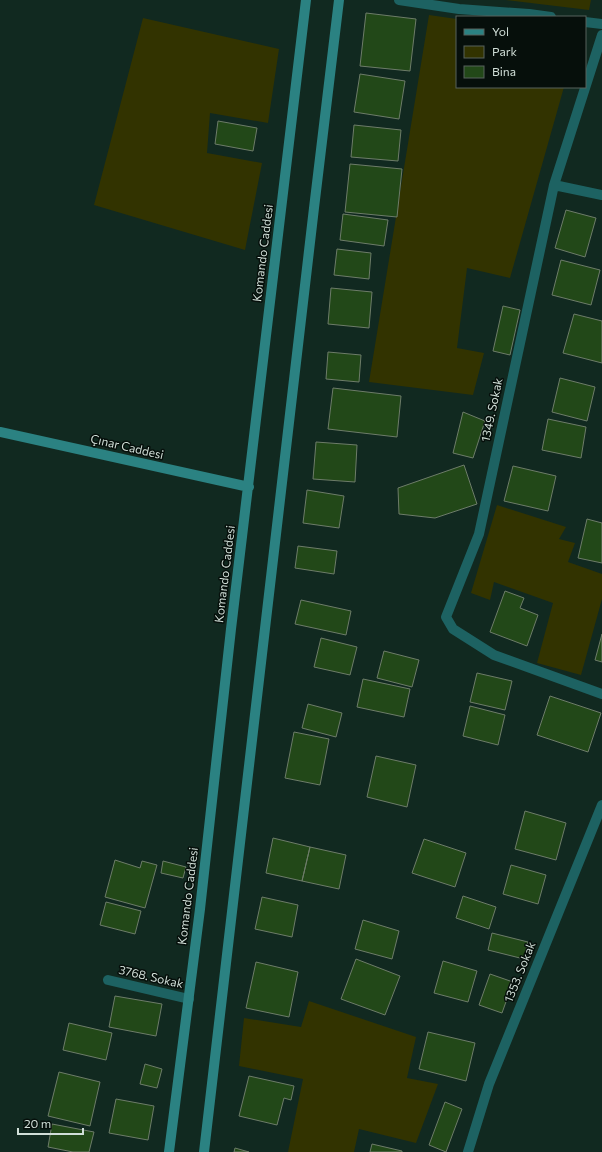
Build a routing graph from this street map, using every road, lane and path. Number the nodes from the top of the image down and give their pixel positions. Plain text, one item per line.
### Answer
1 (306, 0) edge
2 (340, 0) edge
3 (399, 0) edge
4 (544, 16) edge
5 (586, 22) edge
6 (602, 24) edge
7 (602, 35) edge
8 (586, 85) edge
9 (585, 88) edge
10 (554, 185) junction
11 (602, 195) edge
12 (0, 432) edge
13 (248, 487) junction
14 (602, 694) edge
15 (602, 805) edge
16 (108, 980) dead end
17 (189, 999) junction
18 (170, 1152) edge
19 (204, 1152) edge
20 (468, 1152) edge

1 - 13 main road, Komando Caddesi
2 - 19 main road
3 - 4 street
5 - 6 street
7 - 8 street, 1349. Sokak
9 - 10 street, 1349. Sokak
10 - 11 street
10 - 14 street, 1349. Sokak
12 - 13 main road, Çınar Caddesi
13 - 17 main road, Komando Caddesi
15 - 20 street, 1353. Sokak
16 - 17 street, 3768. Sokak
17 - 18 main road, Komando Caddesi

